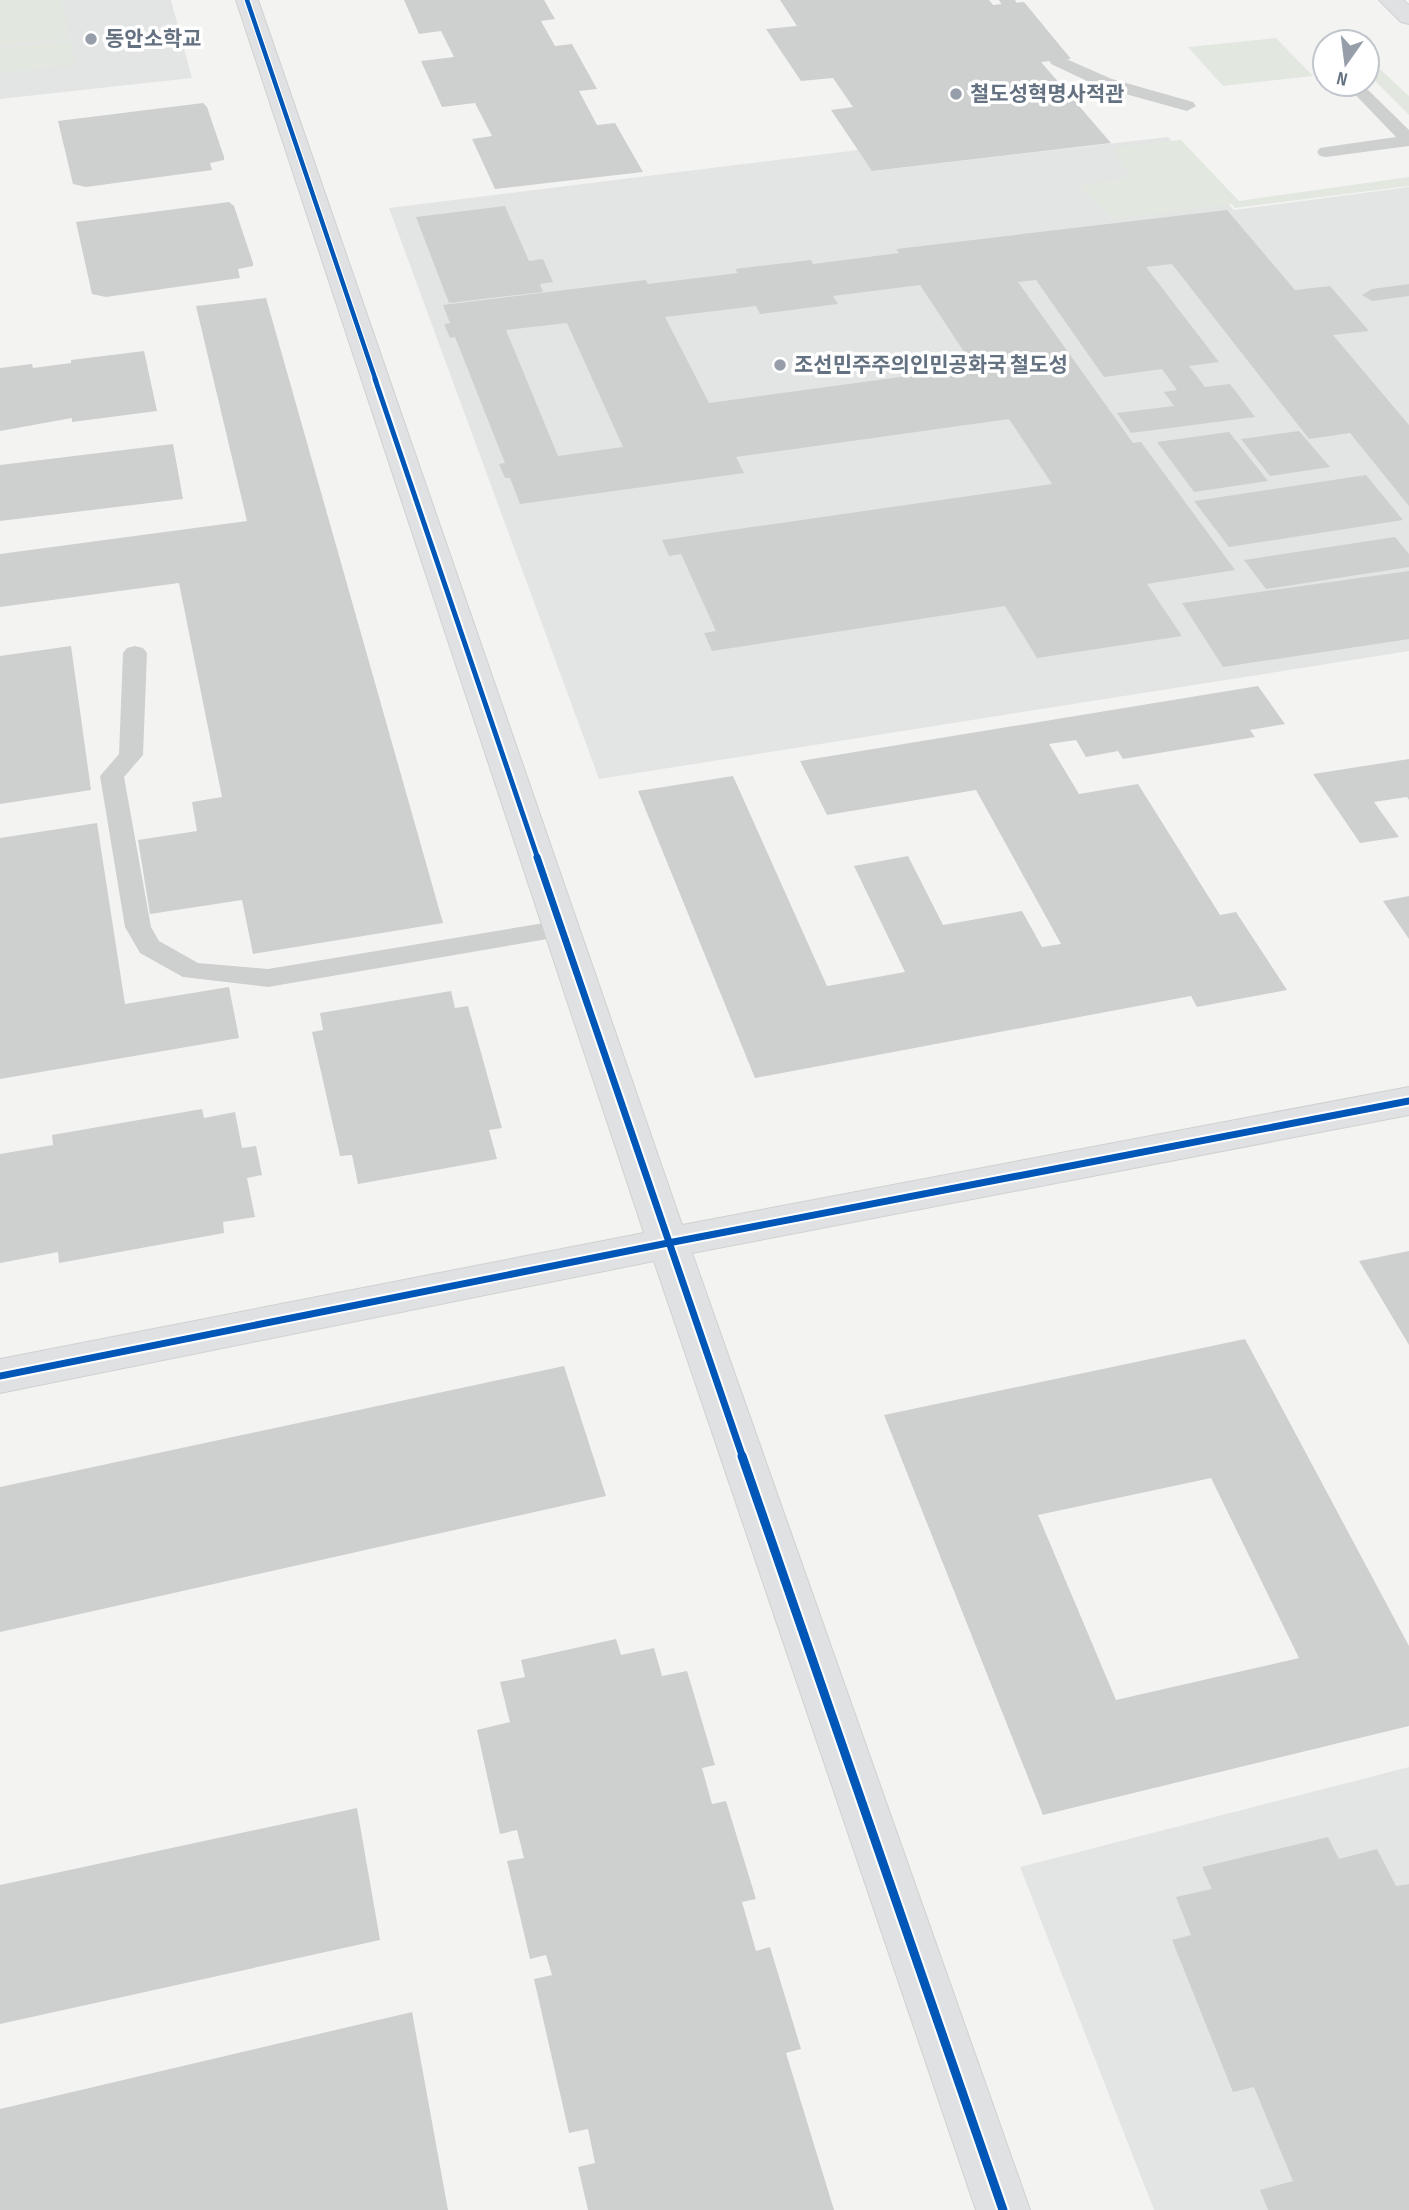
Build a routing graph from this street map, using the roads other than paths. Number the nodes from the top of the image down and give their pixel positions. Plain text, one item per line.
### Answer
1 (247, 0) edge
2 (1390, 0) edge
3 (1409, 17) edge
4 (1057, 60) dead end
5 (1366, 98) edge
6 (1187, 106) dead end
7 (1409, 141) edge
8 (1326, 152) dead end
9 (1409, 290) edge
10 (1372, 296) dead end
11 (135, 653) dead end
12 (562, 929) junction
13 (1409, 1101) edge
14 (667, 1243) junction
15 (0, 1376) edge
16 (1003, 2210) edge

1 - 12 street
2 - 3 street
4 - 6 lane
5 - 7 lane
7 - 8 lane
9 - 10 lane
11 - 12 lane
12 - 14 street
13 - 14 street
14 - 15 street
14 - 16 street

